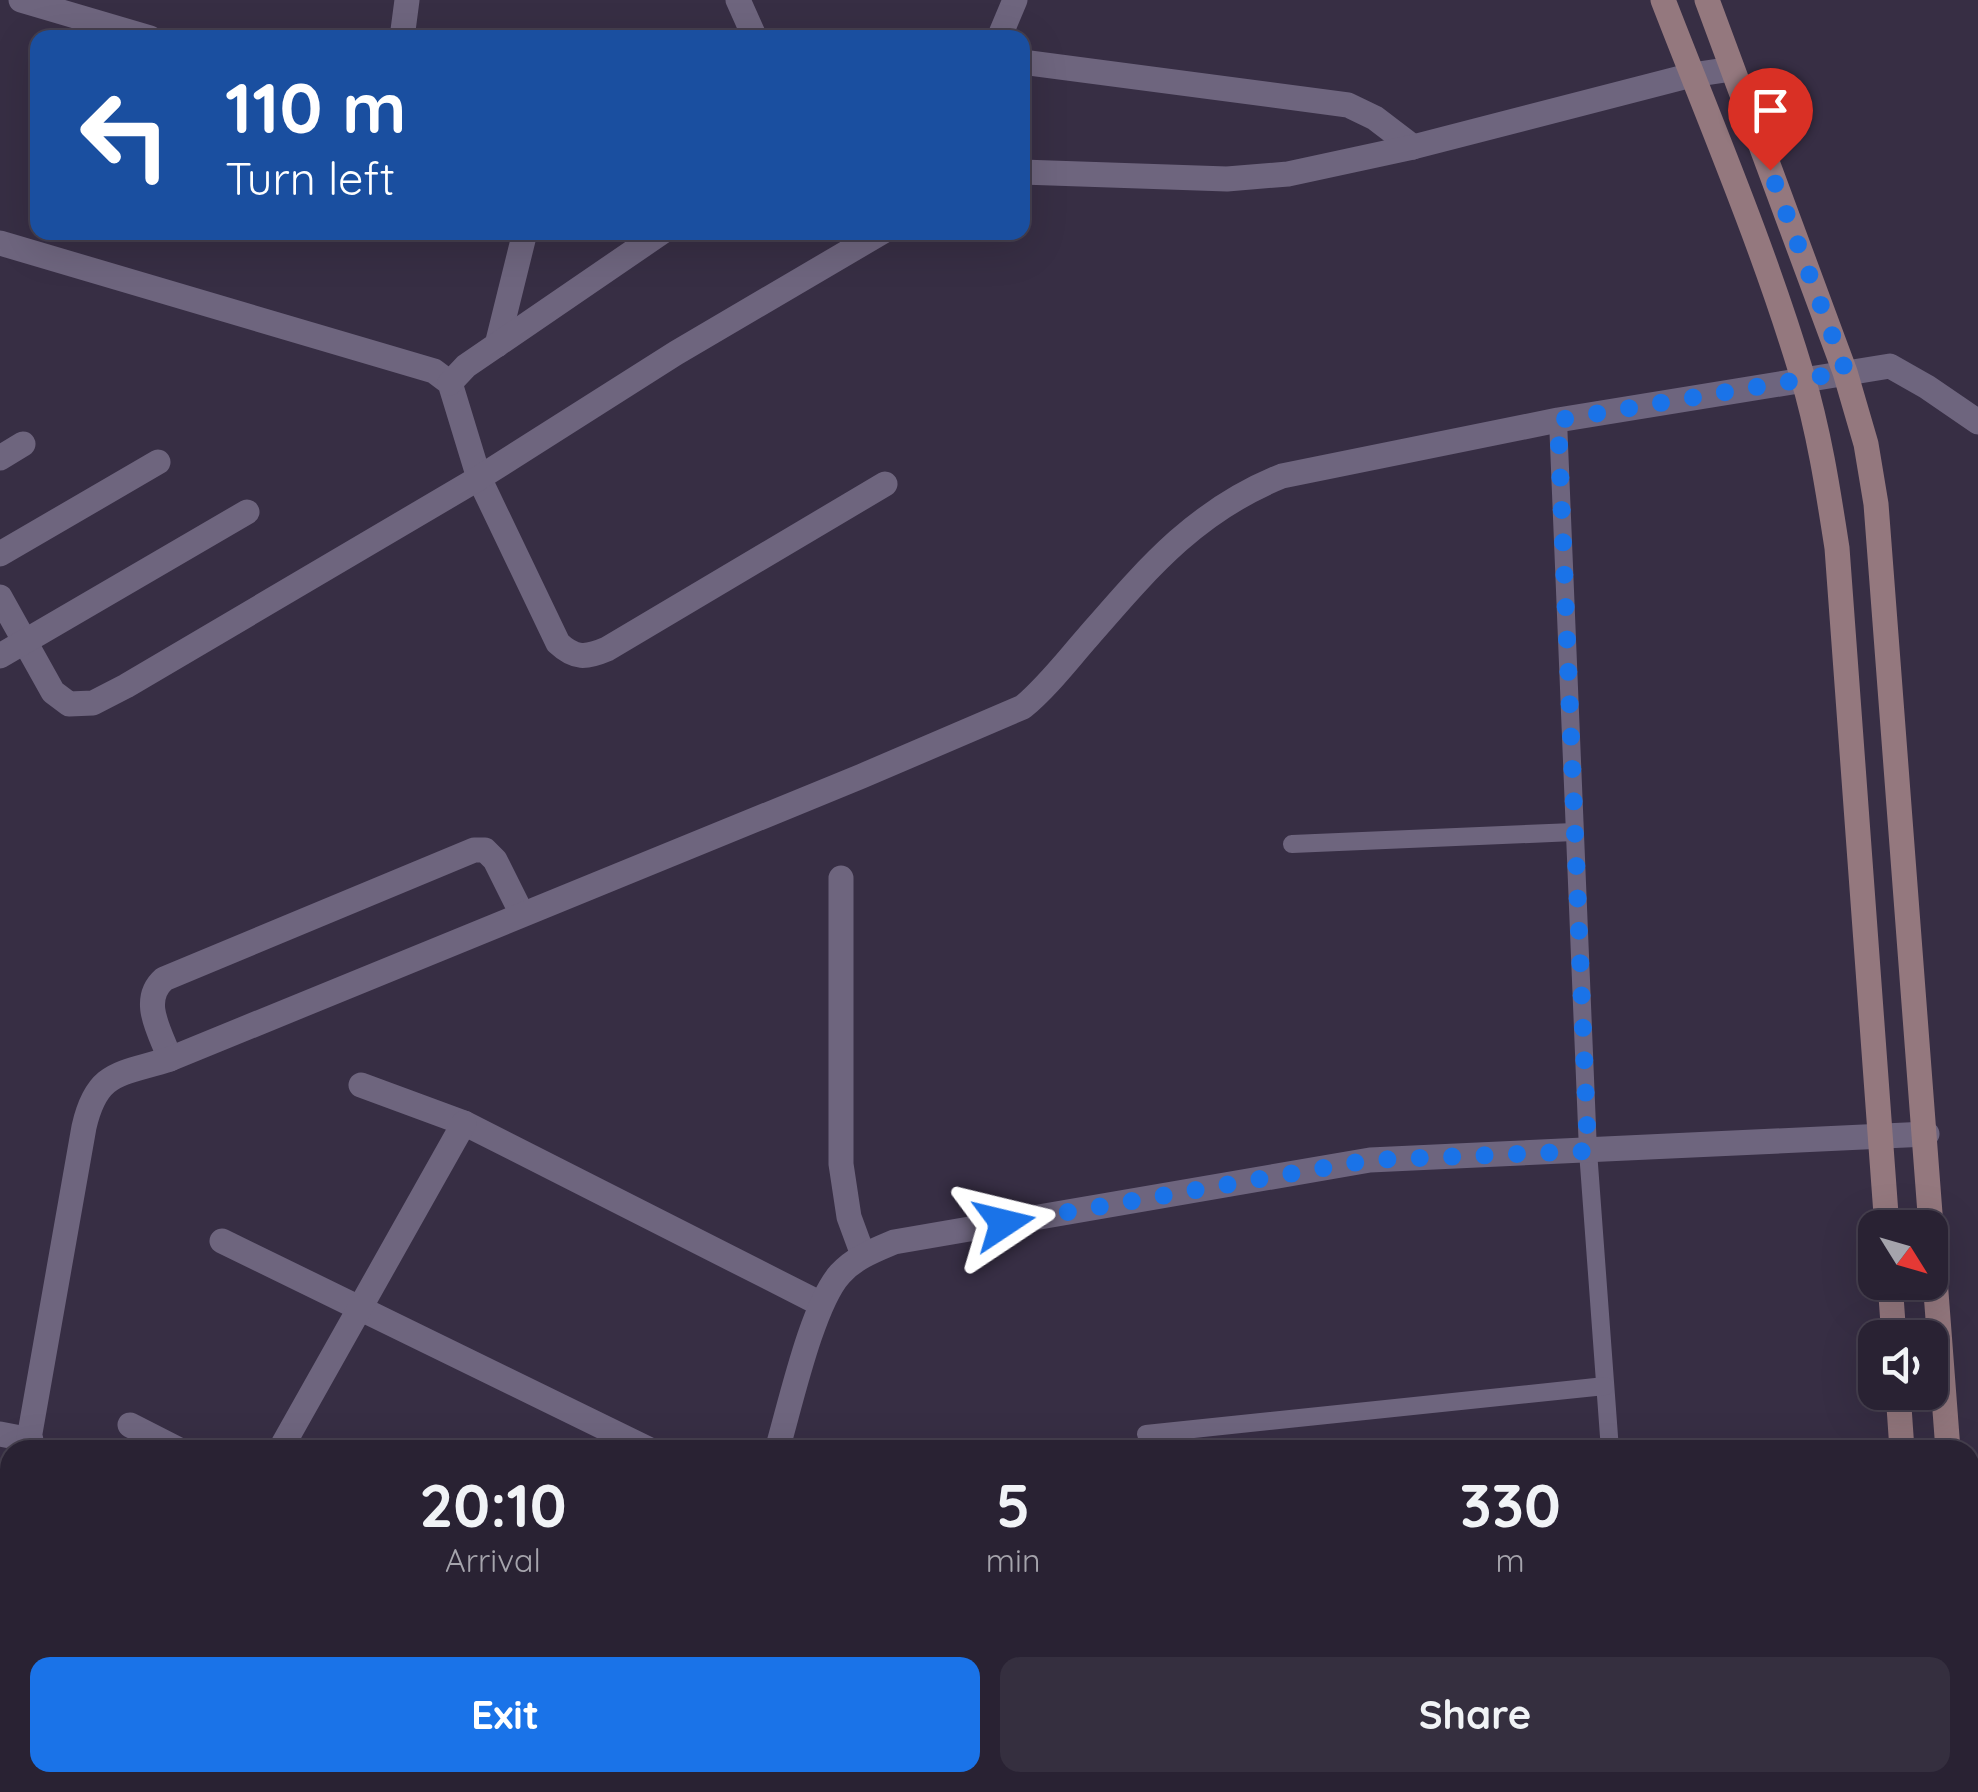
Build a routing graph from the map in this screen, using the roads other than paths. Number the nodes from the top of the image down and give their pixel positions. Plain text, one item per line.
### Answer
1 (20, 0) edge
2 (408, 0) edge
3 (738, 0) edge
4 (1015, 0) edge
5 (1663, 0) edge
6 (1707, 0) edge
7 (123, 30) edge
8 (403, 30) edge
9 (751, 30) edge
10 (1002, 30) edge
11 (1030, 63) edge
12 (1732, 69) junction
13 (1692, 75) junction
14 (1413, 147) junction
15 (1030, 172) edge
16 (523, 240) edge
17 (650, 240) edge
18 (848, 240) edge
19 (0, 243) edge
20 (497, 345) junction
21 (1846, 372) junction
22 (1803, 379) junction
23 (450, 382) junction
24 (1558, 420) junction
25 (1978, 422) edge
26 (23, 444) dead end
27 (0, 458) edge
28 (158, 462) dead end
29 (479, 478) junction
30 (884, 484) dead end
31 (246, 512) dead end
32 (0, 554) edge
33 (0, 597) edge
34 (25, 642) junction
35 (0, 656) edge
36 (1574, 832) junction
37 (1292, 844) dead end
38 (841, 878) dead end
39 (522, 914) junction
40 (170, 1059) junction
41 (362, 1084) dead end
42 (464, 1124) junction
43 (1927, 1134) junction
44 (1880, 1138) junction
45 (1588, 1151) junction
46 (1885, 1210) edge
47 (222, 1241) dead end
48 (863, 1255) junction
49 (821, 1304) junction
50 (360, 1306) junction
51 (1605, 1386) junction
52 (1899, 1410) edge
53 (130, 1425) dead end
54 (1146, 1434) dead end
55 (30, 1440) edge
56 (159, 1440) edge
57 (286, 1440) edge
58 (630, 1440) edge
59 (780, 1440) edge
60 (1609, 1440) edge
61 (1901, 1440) edge
62 (1947, 1440) edge

1 - 7 street
2 - 8 street
3 - 9 street
4 - 10 street
5 - 13 street
6 - 12 street
11 - 14 street
12 - 13 street
12 - 21 street
13 - 14 street
13 - 22 street
14 - 15 street
16 - 20 street
17 - 20 street
18 - 29 street
19 - 23 street
20 - 23 street
21 - 22 street
21 - 25 street
21 - 43 street
22 - 24 street
22 - 44 street
23 - 29 street
24 - 36 lane
24 - 39 street
26 - 27 street
28 - 32 street
29 - 30 street
29 - 34 street
31 - 34 street
33 - 34 street
34 - 35 street
36 - 37 lane
36 - 45 lane
38 - 48 street
39 - 40 street
39 - 40 street
40 - 55 street
41 - 42 street
42 - 49 street
42 - 50 street
43 - 44 street
43 - 62 street
44 - 45 street
44 - 46 street
45 - 48 street
45 - 51 lane
47 - 50 street
48 - 49 street
49 - 59 street
50 - 57 street
50 - 58 street
51 - 54 lane
51 - 60 lane
52 - 61 street
53 - 56 street

